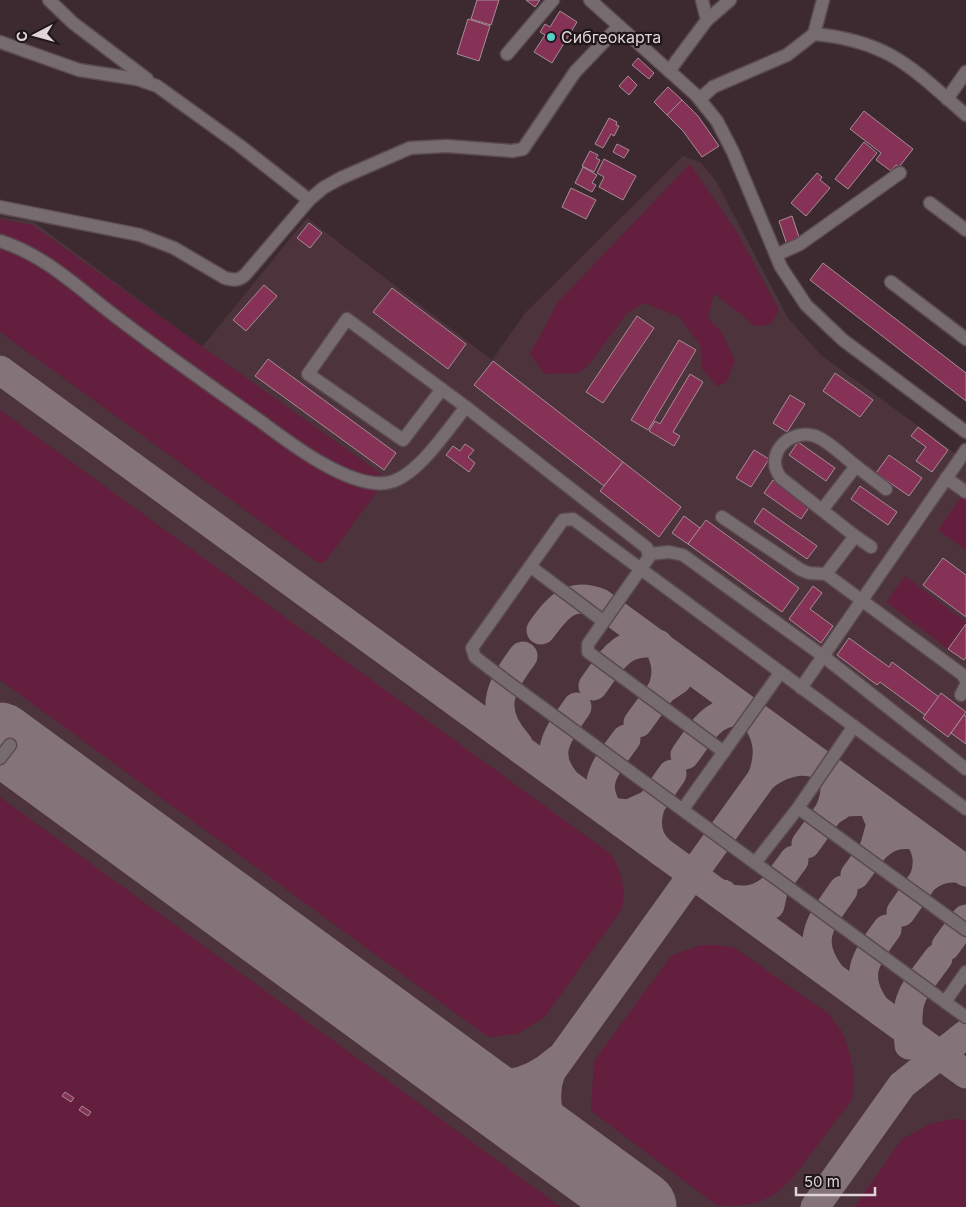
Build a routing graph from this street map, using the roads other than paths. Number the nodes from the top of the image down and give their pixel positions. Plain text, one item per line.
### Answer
1 (49, 0) edge
2 (553, 0) edge
3 (590, 0) edge
4 (702, 0) edge
5 (730, 0) edge
6 (823, 0) edge
7 (707, 20) junction
8 (619, 26) junction
9 (814, 34) junction
10 (0, 42) edge
11 (507, 54) dead end
12 (669, 71) junction
13 (966, 72) edge
14 (158, 86) junction
15 (948, 99) junction
16 (700, 100) junction
17 (966, 114) edge
18 (900, 173) dead end
19 (309, 200) junction
20 (930, 203) dead end
21 (0, 207) edge
22 (966, 230) edge
23 (0, 241) edge
24 (776, 255) junction
25 (891, 282) dead end
26 (966, 339) edge
27 (442, 390) junction
28 (466, 407) junction
29 (966, 432) edge
30 (966, 450) edge
31 (856, 466) junction
32 (946, 478) junction
33 (886, 489) dead end
34 (966, 492) edge
35 (822, 510) junction
36 (722, 517) dead end
37 (855, 536) junction
38 (871, 547) dead end
39 (649, 554) junction
40 (531, 567) junction
41 (641, 569) junction
42 (826, 574) junction
43 (861, 600) junction
44 (603, 621) junction
45 (823, 656) junction
46 (780, 673) junction
47 (964, 687) edge
48 (801, 688) junction
49 (854, 726) junction
50 (10, 745) dead end
51 (724, 752) junction
52 (0, 758) edge
53 (966, 769) edge
54 (798, 808) junction
55 (683, 809) junction
56 (966, 809) edge
57 (755, 863) junction
58 (966, 930) edge
59 (966, 972) edge
60 (945, 1002) junction
61 (966, 1017) edge

1 - 14 street
2 - 11 street
3 - 8 street
4 - 7 street
5 - 7 street
6 - 9 street
7 - 12 street
8 - 12 street
8 - 19 street
9 - 15 street
9 - 16 street
10 - 14 street
12 - 16 street
13 - 15 street
14 - 19 street
15 - 17 street
16 - 24 street
18 - 24 street
19 - 21 street
20 - 22 street
23 - 28 street
24 - 29 street
25 - 26 street
27 - 27 street
27 - 28 street
28 - 39 street
30 - 32 street
31 - 33 street
31 - 35 street
31 - 35 street
32 - 34 street
32 - 43 street
35 - 37 street
36 - 42 street
37 - 38 street
37 - 42 street
39 - 41 street
39 - 45 street
40 - 41 street
40 - 44 street
40 - 55 street
41 - 44 street
41 - 46 street
42 - 43 street
43 - 45 street
43 - 47 street
44 - 51 street
45 - 48 street
45 - 53 street
46 - 48 street
46 - 51 street
48 - 49 street
49 - 54 street
49 - 56 street
50 - 52 street
51 - 55 street
54 - 57 street
54 - 58 street
55 - 57 street
57 - 60 street
59 - 60 street
60 - 61 street

